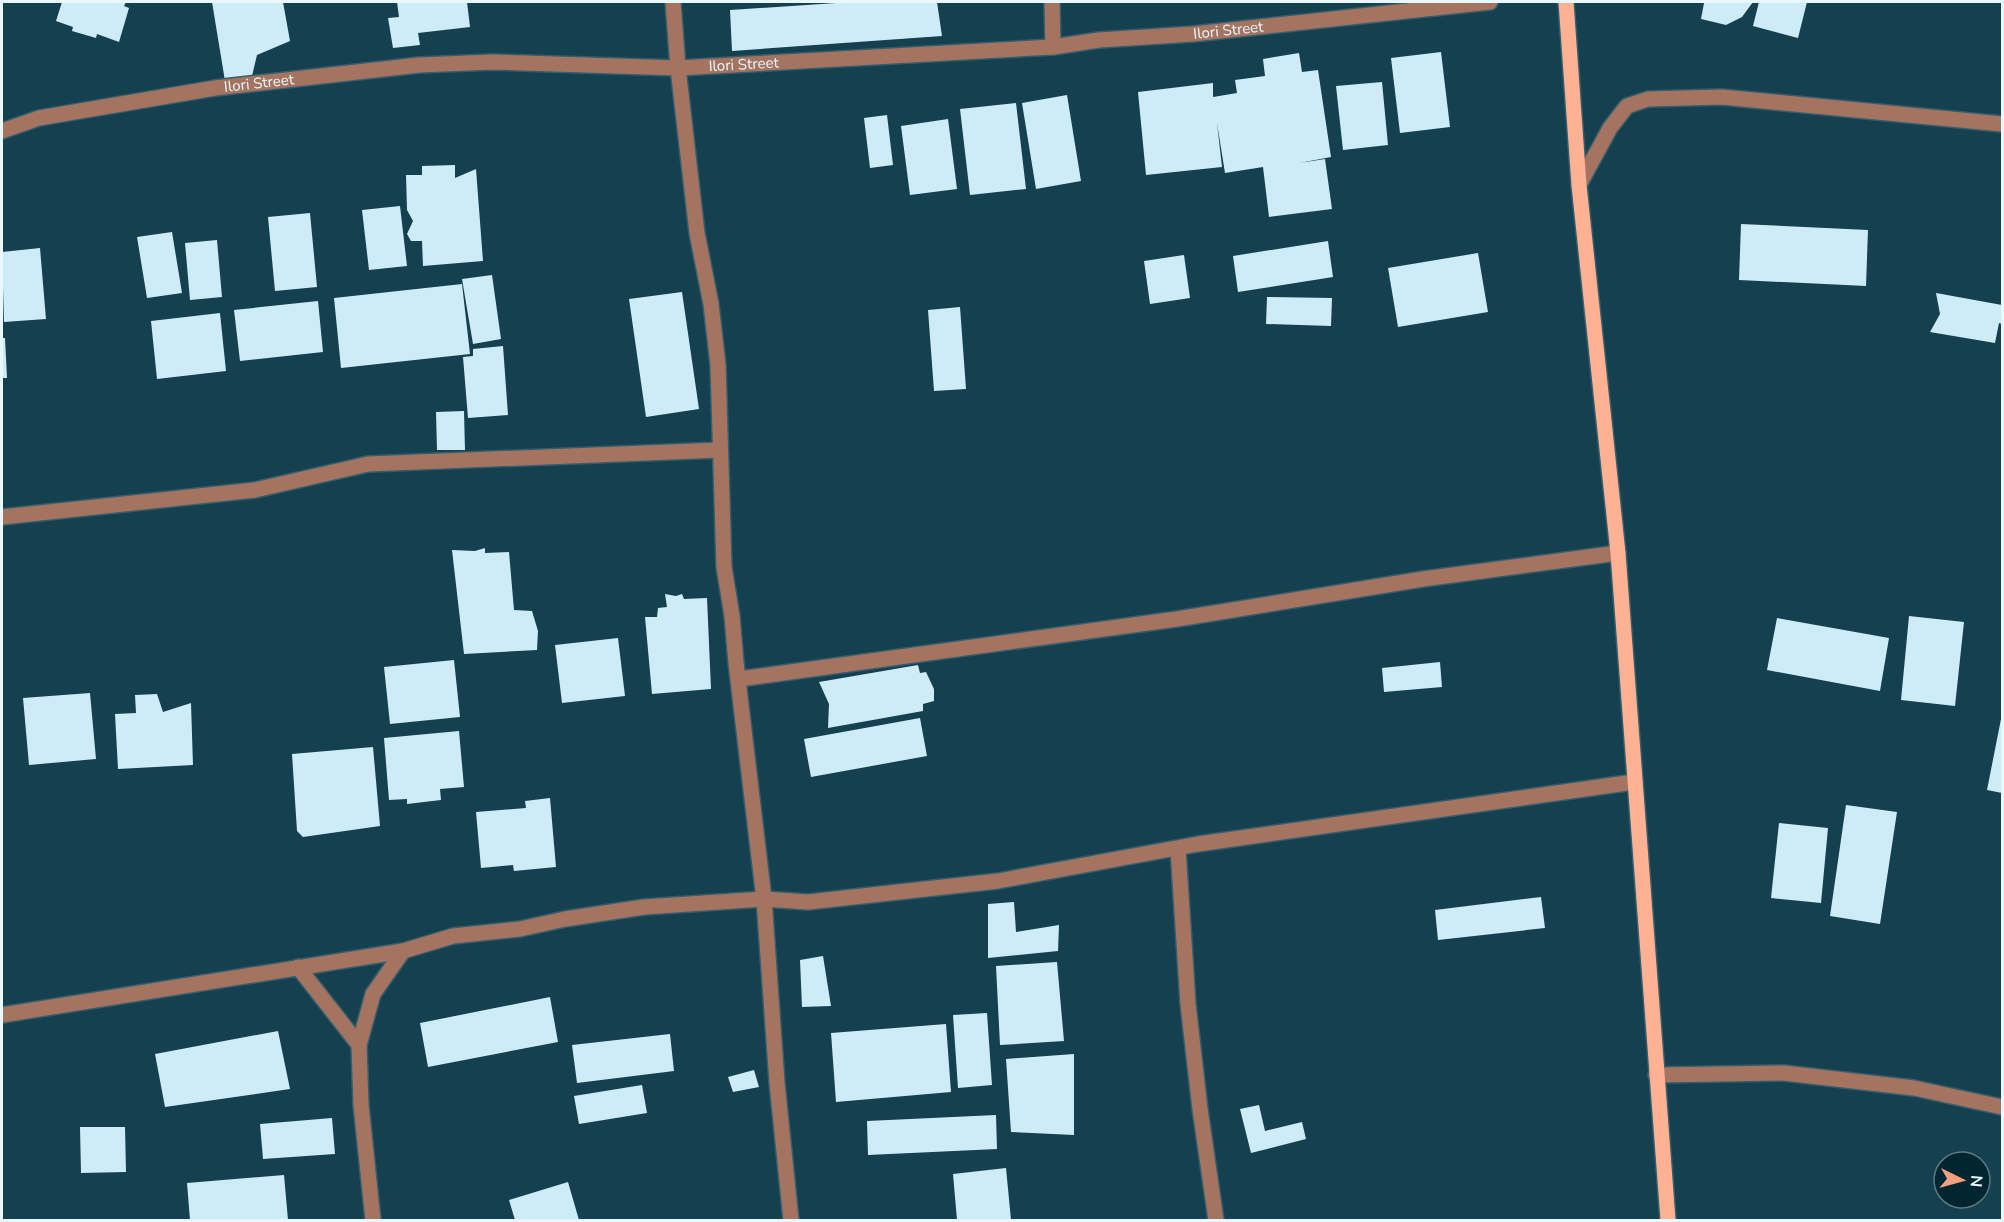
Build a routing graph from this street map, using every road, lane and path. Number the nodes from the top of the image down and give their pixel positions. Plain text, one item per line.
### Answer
1 (673, 2) edge
2 (1052, 2) edge
3 (1490, 2) edge
4 (1566, 2) edge
5 (1053, 47) junction
6 (678, 68) junction
7 (2002, 124) edge
8 (2, 131) edge
9 (1579, 185) junction
10 (720, 450) junction
11 (2, 518) edge
12 (1618, 553) junction
13 (739, 679) junction
14 (1634, 782) junction
15 (1178, 849) junction
16 (764, 899) junction
17 (403, 951) junction
18 (298, 967) junction
19 (2, 1015) edge
20 (358, 1045) junction
21 (1656, 1075) junction
22 (2002, 1107) edge
23 (373, 1221) edge
24 (791, 1221) edge
25 (1216, 1221) edge
26 (1668, 1221) edge

1 - 6 street
2 - 5 street
3 - 5 street, Ilori Street
4 - 9 main road
5 - 6 street, Ilori Street
6 - 8 street, Ilori Street
6 - 10 street
7 - 9 street
9 - 12 main road
10 - 11 street
10 - 13 street
12 - 13 street
12 - 14 main road
13 - 16 street
14 - 15 street
14 - 21 main road
15 - 16 street
15 - 25 street
16 - 17 street
16 - 24 street
17 - 18 street
17 - 20 street
18 - 19 street
18 - 20 street
20 - 23 street
21 - 22 street
21 - 26 main road

